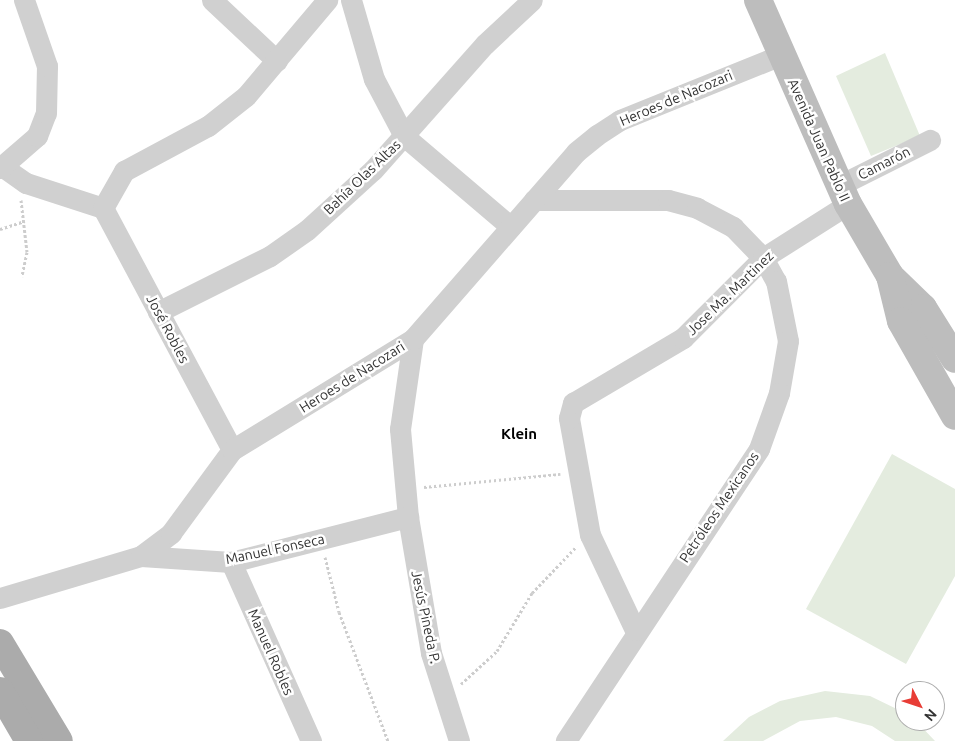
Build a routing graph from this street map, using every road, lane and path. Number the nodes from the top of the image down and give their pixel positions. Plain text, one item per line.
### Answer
1 (24, 0) edge
2 (212, 0) edge
3 (327, 0) edge
4 (351, 0) edge
5 (532, 0) edge
6 (758, 0) edge
7 (781, 55) junction
8 (277, 61) junction
9 (404, 136) junction
10 (930, 140) dead end
11 (7, 171) edge
12 (843, 195) junction
13 (534, 200) junction
14 (103, 208) junction
15 (25, 221) junction
16 (511, 227) junction
17 (0, 229) edge
18 (763, 258) junction
19 (22, 276) dead end
20 (890, 276) junction
21 (158, 312) junction
22 (413, 339) junction
23 (955, 359) edge
24 (955, 416) edge
25 (232, 450) junction
26 (580, 472) junction
27 (406, 490) junction
28 (408, 517) junction
29 (590, 535) junction
30 (320, 540) junction
31 (141, 556) junction
32 (231, 562) junction
33 (0, 598) edge
34 (635, 630) junction
35 (0, 643) edge
36 (0, 691) edge
37 (445, 694) junction
38 (30, 741) edge
39 (59, 741) edge
40 (311, 741) edge
41 (388, 741) edge
42 (458, 741) edge
43 (566, 741) edge

1 - 11 street
2 - 8 street
3 - 8 street
4 - 9 street
5 - 9 street, Bahía Olas Altas
6 - 7 main road, Avenida Juan Pablo II
7 - 12 main road, Avenida Juan Pablo II
7 - 13 street, Heroes de Nacozari
8 - 14 street
9 - 16 street
9 - 21 street, Bahía Olas Altas
10 - 12 street, Camarón
11 - 14 street
11 - 15 path
12 - 18 street, Jose Ma. Martinez
12 - 20 main road, Avenida Juan Pablo II
13 - 16 street, Heroes de Nacozari
13 - 18 street, Petróleos Mexicanos
14 - 21 street, José Robles
15 - 17 path
15 - 19 path
16 - 22 street, Heroes de Nacozari
18 - 26 street, Jose Ma. Martinez
18 - 34 street, Petróleos Mexicanos
20 - 23 main road, Avenida Juan Pablo II
20 - 24 main road, Avenida Juan Pablo II
21 - 25 street, José Robles
22 - 25 street, Heroes de Nacozari
22 - 27 street, Jesús Pineda P.
25 - 31 street, Heroes de Nacozari
26 - 27 path
26 - 29 street, Jose Ma. Martinez
27 - 28 street, Jesús Pineda P.
28 - 30 street, Manuel Fonseca
28 - 37 street, Jesús Pineda P.
29 - 34 street, Jose Ma. Martinez
29 - 37 path
30 - 32 street, Manuel Fonseca
30 - 41 path
31 - 32 street, Manuel Fonseca
31 - 33 street, Heroes de Nacozari
32 - 40 street, Manuel Robles
34 - 43 street, Petróleos Mexicanos
35 - 39 main road
36 - 38 main road
37 - 42 street, Jesús Pineda P.

